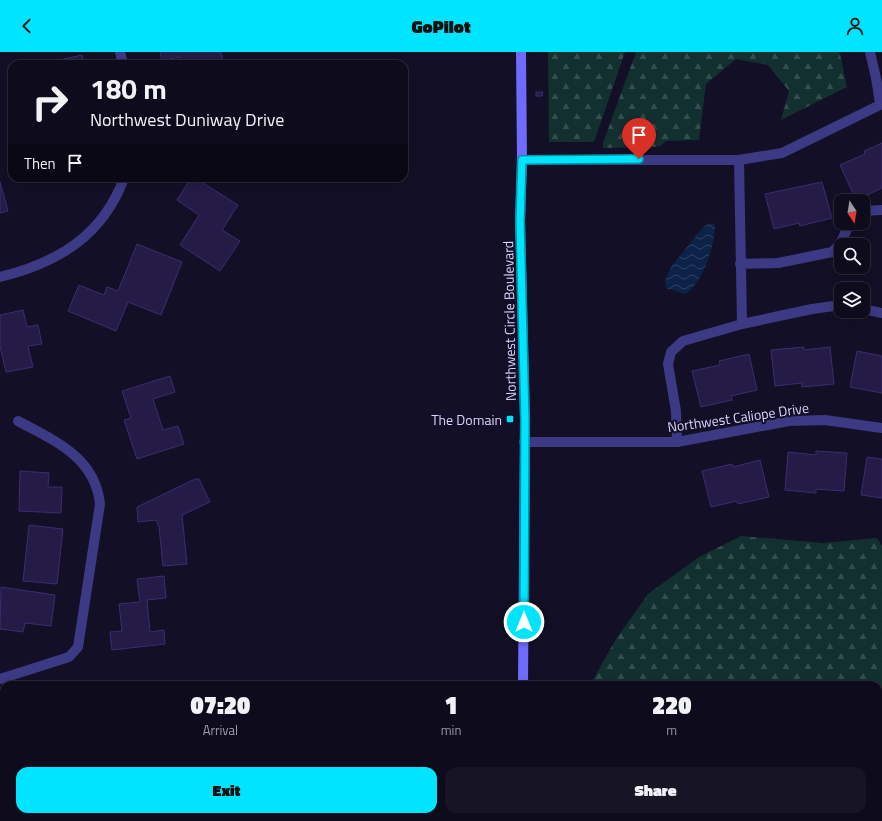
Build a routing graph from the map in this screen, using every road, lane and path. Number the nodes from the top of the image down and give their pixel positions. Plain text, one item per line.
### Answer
1 (521, 52) edge
2 (870, 52) edge
3 (881, 104) edge
4 (522, 160) junction
5 (739, 160) junction
6 (123, 182) edge
7 (882, 210) edge
8 (870, 211) edge
9 (847, 230) edge
10 (740, 264) junction
11 (0, 277) edge
12 (834, 306) edge
13 (870, 310) edge
14 (882, 313) edge
15 (742, 324) junction
16 (18, 421) dead end
17 (882, 428) edge
18 (524, 442) junction
19 (677, 442) junction
20 (0, 680) edge
21 (523, 681) edge

1 - 4 main road, Northwest Circle Boulevard
2 - 3 street
3 - 5 street
4 - 5 street
4 - 18 main road, Northwest Circle Boulevard
5 - 10 street
6 - 11 street
7 - 8 street
9 - 10 street
10 - 15 street
12 - 15 street
13 - 14 street
15 - 19 street
16 - 20 street
17 - 19 street, Northwest Caliope Drive
18 - 19 street, Northwest Caliope Drive
18 - 21 main road, Northwest Circle Boulevard

